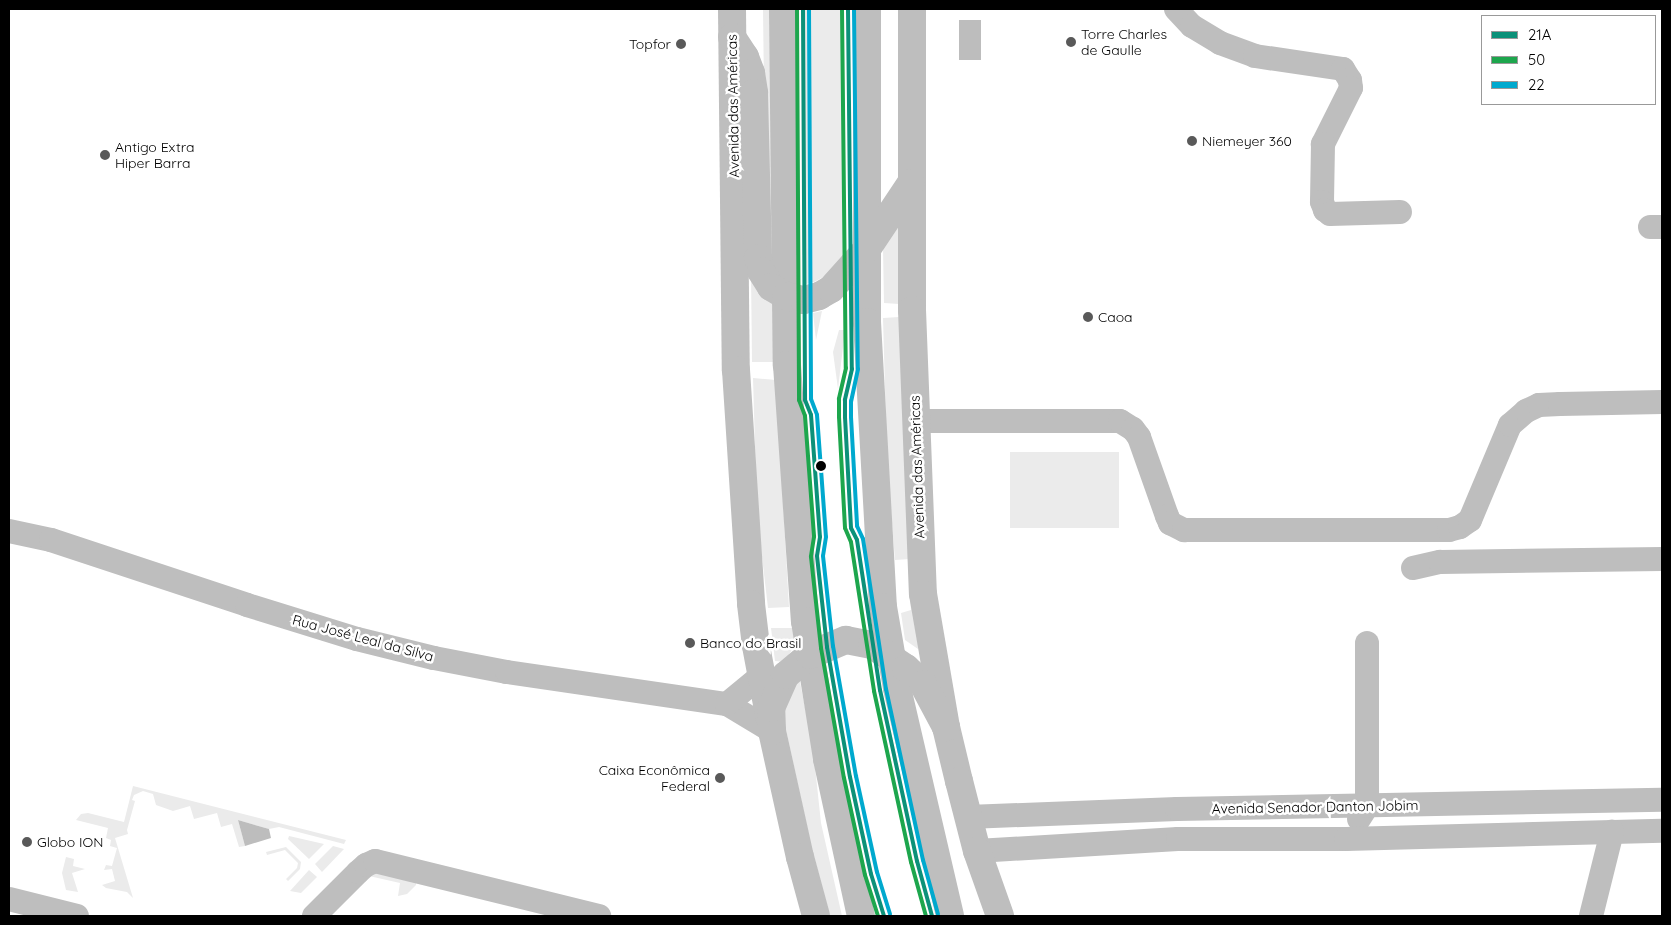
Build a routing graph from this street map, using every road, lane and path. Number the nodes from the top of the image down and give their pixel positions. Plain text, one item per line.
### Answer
1 (732, 9) edge
2 (783, 9) edge
3 (866, 9) edge
4 (912, 9) edge
5 (1176, 9) edge
6 (732, 37) junction
7 (911, 183) junction
8 (1400, 212) dead end
9 (867, 249) junction
10 (786, 296) junction
11 (1662, 402) edge
12 (915, 421) junction
13 (9, 531) edge
14 (1662, 560) edge
15 (1413, 568) dead end
16 (1367, 643) dead end
17 (810, 655) junction
18 (890, 657) junction
19 (761, 676) junction
20 (726, 704) junction
21 (946, 727) junction
22 (772, 731) junction
23 (828, 760) junction
24 (1662, 800) edge
25 (1367, 806) junction
26 (1206, 810) junction
27 (1025, 814) junction
28 (968, 817) junction
29 (1662, 831) edge
30 (1612, 832) junction
31 (1346, 839) junction
32 (1204, 840) junction
33 (1028, 847) junction
34 (977, 850) junction
35 (9, 899) edge
36 (77, 916) edge
37 (314, 916) edge
38 (599, 916) edge
39 (816, 916) edge
40 (846, 916) edge
41 (861, 916) edge
42 (950, 916) edge
43 (1000, 916) edge
44 (1591, 916) edge

1 - 6 main road, Avenida das Américas
2 - 10 main road
3 - 9 main road
4 - 7 main road, Avenida das Américas
5 - 8 street
6 - 10 main road
6 - 19 main road, Avenida das Américas
7 - 9 main road
7 - 12 main road, Avenida das Américas
9 - 10 main road
9 - 18 main road
10 - 17 main road
11 - 12 street
12 - 21 main road, Avenida das Américas
13 - 20 street, Rua José Leal da Silva
14 - 15 street
16 - 25 street
17 - 18 main road
17 - 22 main road
17 - 23 main road
18 - 21 main road
18 - 42 main road
19 - 20 street
19 - 22 main road, Avenida das Américas
20 - 22 street, Rua José Leal da Silva
21 - 28 main road, Avenida das Américas
22 - 39 main road, Avenida das Américas
23 - 40 main road
23 - 41 main road
24 - 25 street, Avenida Senador Danton Jobim
25 - 26 street, Avenida Senador Danton Jobim
25 - 31 street
26 - 27 street, Avenida Senador Danton Jobim
26 - 32 street
27 - 28 street, Avenida Senador Danton Jobim
27 - 33 street
28 - 34 main road, Avenida das Américas
29 - 30 street
30 - 31 street
30 - 44 street
31 - 32 street
32 - 33 street
33 - 34 street
34 - 43 main road, Avenida das Américas
35 - 36 street
37 - 38 street

